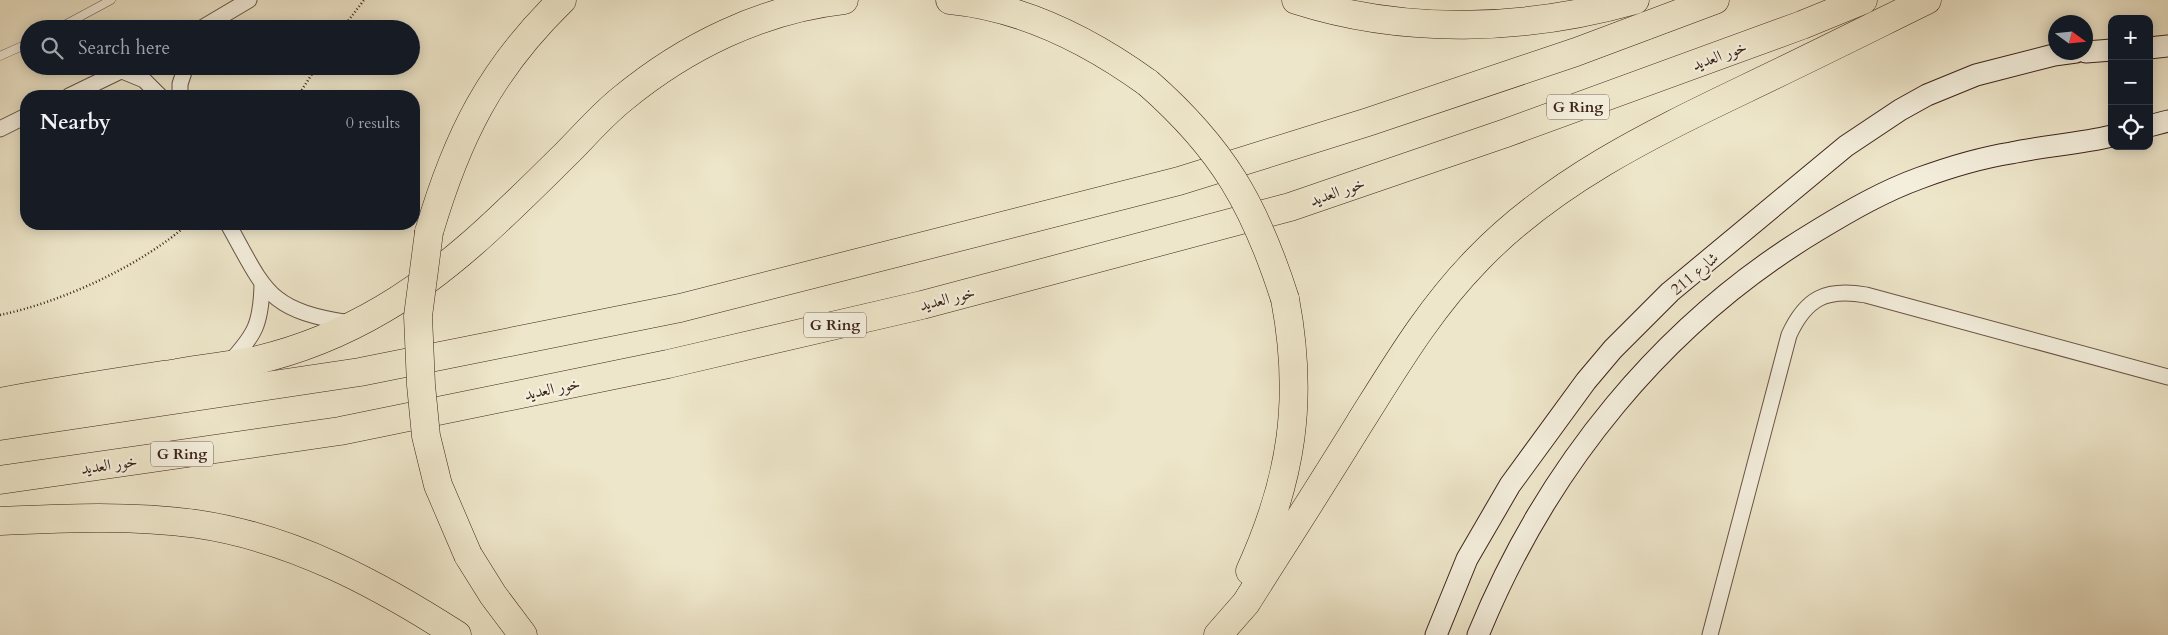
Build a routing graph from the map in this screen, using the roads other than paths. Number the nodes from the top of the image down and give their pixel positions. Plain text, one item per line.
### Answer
1 (111, 0) edge
2 (249, 0) edge
3 (562, 0) edge
4 (844, 0) edge
5 (950, 0) edge
6 (1296, 0) edge
7 (1635, 0) edge
8 (1715, 0) edge
9 (1863, 0) edge
10 (1927, 0) edge
11 (74, 20) edge
12 (217, 20) edge
13 (2168, 46) edge
14 (20, 47) edge
15 (2153, 48) edge
16 (2108, 50) edge
17 (2093, 51) edge
18 (0, 56) edge
19 (2048, 57) edge
20 (114, 75) edge
21 (136, 75) edge
22 (183, 75) edge
23 (82, 90) edge
24 (154, 90) edge
25 (180, 90) edge
26 (20, 119) edge
27 (2168, 121) edge
28 (2153, 125) edge
29 (0, 129) edge
30 (2108, 137) edge
31 (231, 230) edge
32 (262, 285) junction
33 (354, 324) junction
34 (229, 364) junction
35 (2168, 377) edge
36 (0, 402) edge
37 (0, 426) edge
38 (0, 480) edge
39 (0, 521) edge
40 (457, 635) edge
41 (523, 635) edge
42 (1213, 635) edge
43 (1218, 635) edge
44 (1436, 635) edge
45 (1478, 635) edge
46 (1710, 635) edge

1 - 11 lane
2 - 12 street
3 - 41 highway, bridge
4 - 33 highway
5 - 42 highway, bridge
6 - 7 highway
8 - 37 highway
9 - 38 highway, خور العديد / G Ring
10 - 43 highway
13 - 15 main road
14 - 18 lane
16 - 17 main road
19 - 44 main road, شارع 211
20 - 23 street
21 - 24 street
22 - 25 street
26 - 29 street
27 - 28 main road
30 - 45 main road
31 - 32 street
32 - 33 street
32 - 34 street
33 - 34 highway
34 - 36 highway
35 - 46 street
39 - 40 highway

